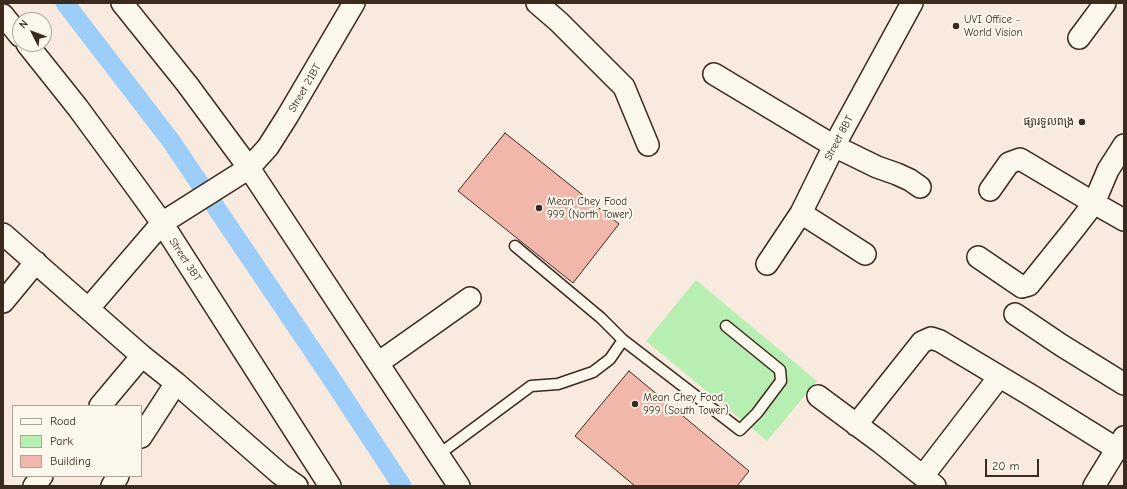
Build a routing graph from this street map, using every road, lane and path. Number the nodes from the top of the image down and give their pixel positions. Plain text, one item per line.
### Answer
1 (122, 3) edge
2 (354, 3) edge
3 (537, 3) edge
4 (1104, 3) edge
5 (905, 5) edge
6 (3, 15) edge
7 (12, 26) edge
8 (1079, 38) dead end
9 (32, 52) edge
10 (714, 74) dead end
11 (648, 145) dead end
12 (1124, 145) edge
13 (834, 146) junction
14 (242, 172) junction
15 (920, 187) dead end
16 (990, 190) dead end
17 (1094, 203) junction
18 (801, 213) junction
19 (167, 220) junction
20 (1124, 220) edge
21 (3, 234) edge
22 (515, 246) dead end
23 (865, 254) dead end
24 (978, 257) dead end
25 (36, 262) junction
26 (767, 264) dead end
27 (470, 298) dead end
28 (3, 302) edge
29 (89, 308) junction
30 (1015, 314) dead end
31 (726, 326) dead end
32 (622, 340) junction
33 (142, 356) junction
34 (378, 363) junction
35 (999, 377) junction
36 (176, 383) junction
37 (1124, 384) edge
38 (818, 396) dead end
39 (101, 405) edge
40 (856, 425) junction
41 (142, 435) edge
42 (1120, 443) edge
43 (438, 455) junction
44 (41, 477) edge
45 (117, 477) edge
46 (276, 480) edge
47 (929, 481) edge
48 (34, 486) edge
49 (112, 486) edge
50 (297, 486) edge
51 (330, 486) edge
52 (459, 486) edge
53 (1094, 486) edge

1 - 14 street
2 - 14 street, Street 21BT
3 - 11 street
4 - 8 street
5 - 13 street, Street 8BT
6 - 7 street
9 - 19 street, Street 3BT
10 - 13 street
12 - 17 street
13 - 15 street
13 - 18 street, Street 8BT
14 - 19 street, Street 21BT
14 - 34 street
16 - 17 street
17 - 20 street
17 - 24 street
18 - 23 street
18 - 26 street, Street 8BT
19 - 29 street, Street 21BT
19 - 51 street, Street 3BT
21 - 25 street
22 - 32 lane
25 - 28 street
25 - 29 street
27 - 34 street
29 - 33 street
30 - 37 street
31 - 32 lane
32 - 43 lane
33 - 36 street
33 - 39 street
34 - 43 street
35 - 40 street
35 - 42 street
35 - 47 street
36 - 41 street
36 - 46 street
38 - 40 street
40 - 47 street
42 - 53 street
43 - 52 street
44 - 48 street
45 - 49 street
46 - 50 street

